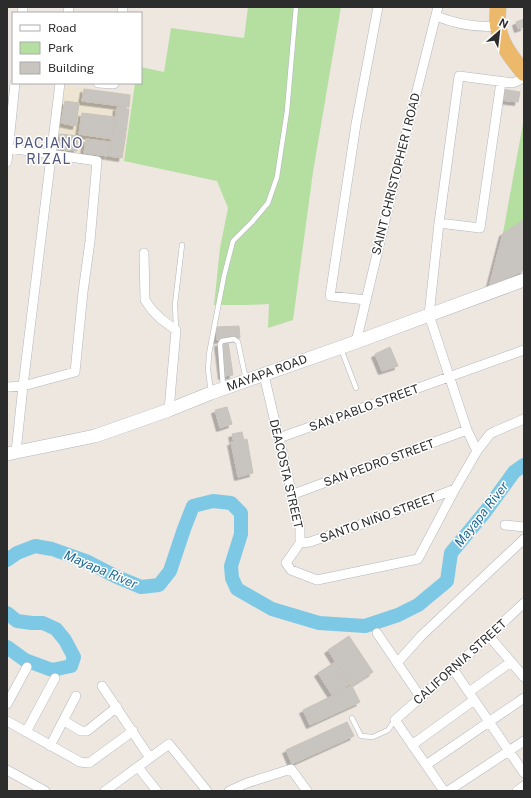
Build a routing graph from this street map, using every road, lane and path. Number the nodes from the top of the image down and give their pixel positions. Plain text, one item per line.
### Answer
1 (296, 7) edge
2 (378, 7) edge
3 (498, 7) edge
4 (437, 11) edge
5 (498, 26) junction
6 (524, 73) edge
7 (524, 78) edge
8 (500, 82) junction
9 (15, 84) edge
10 (60, 84) edge
11 (9, 148) junction
12 (51, 155) junction
13 (7, 162) edge
14 (439, 223) junction
15 (182, 245) dead end
16 (144, 253) dead end
17 (524, 280) edge
18 (366, 300) junction
19 (429, 315) junction
20 (176, 330) junction
21 (356, 342) junction
22 (341, 347) junction
23 (524, 350) edge
24 (264, 375) junction
25 (449, 377) junction
26 (246, 381) junction
27 (23, 386) junction
28 (7, 387) edge
29 (356, 388) dead end
30 (217, 391) junction
31 (170, 410) junction
32 (524, 419) edge
33 (467, 430) junction
34 (279, 438) junction
35 (478, 451) junction
36 (12, 453) edge
37 (455, 489) junction
38 (292, 495) junction
39 (505, 525) dead end
40 (524, 527) edge
41 (524, 539) edge
42 (300, 543) junction
43 (524, 603) edge
44 (377, 633) dead end
45 (489, 636) junction
46 (397, 662) junction
47 (512, 662) junction
48 (27, 667) dead end
49 (453, 669) junction
50 (524, 677) edge
51 (55, 678) dead end
52 (102, 686) dead end
53 (76, 696) dead end
54 (472, 696) junction
55 (421, 698) junction
56 (524, 698) edge
57 (7, 704) edge
58 (117, 707) junction
59 (352, 718) dead end
60 (395, 720) junction
61 (64, 721) junction
62 (7, 722) edge
63 (489, 722) junction
64 (26, 732) junction
65 (132, 732) junction
66 (524, 740) edge
67 (412, 745) junction
68 (50, 746) junction
69 (509, 751) junction
70 (150, 758) junction
71 (426, 765) junction
72 (138, 767) junction
73 (7, 770) edge
74 (524, 773) edge
75 (248, 783) junction
76 (524, 786) edge
77 (38, 790) edge
78 (108, 790) edge
79 (157, 791) edge
80 (207, 791) edge
81 (229, 791) edge
82 (254, 791) edge
83 (307, 791) edge
84 (444, 791) edge
85 (448, 791) edge
86 (517, 791) edge

1 - 30 lane
2 - 18 street
3 - 5 highway
4 - 5 street
4 - 18 street, SAINT CHRISTOPHER I ROAD
5 - 6 highway
7 - 8 street
8 - 14 street
8 - 14 street
9 - 11 street
10 - 12 street
11 - 12 street
11 - 13 street
12 - 27 street
12 - 27 street
14 - 19 street
15 - 20 lane
16 - 20 street
17 - 19 main road, MAYAPA ROAD
18 - 21 street, SAINT CHRISTOPHER I ROAD
19 - 21 main road, MAYAPA ROAD
19 - 25 street
20 - 31 street
21 - 22 main road, MAYAPA ROAD
22 - 24 main road, MAYAPA ROAD
22 - 29 lane
23 - 25 street, SAN PABLO STREET
24 - 26 main road, MAYAPA ROAD
24 - 34 street, DEACOSTA STREET
25 - 33 street
25 - 34 street, SAN PABLO STREET
26 - 30 main road, MAYAPA ROAD
26 - 30 lane
27 - 28 street
27 - 36 street
30 - 31 main road, MAYAPA ROAD
31 - 36 main road, MAYAPA ROAD
32 - 35 street, DEACOSTA STREET
33 - 35 street
33 - 38 street, SAN PEDRO STREET
34 - 38 street, DEACOSTA STREET
35 - 37 street, DEACOSTA STREET
37 - 42 street, SANTO NIÑO STREET
37 - 42 street, DEACOSTA STREET
38 - 42 street, DEACOSTA STREET
39 - 40 street
41 - 46 street
43 - 45 street, CALIFORNIA STREET
44 - 46 street
45 - 47 street
45 - 49 street, CALIFORNIA STREET
46 - 55 street
47 - 50 street
47 - 54 street
48 - 57 street
49 - 54 street
49 - 55 street, CALIFORNIA STREET
51 - 64 street
52 - 58 street
53 - 61 street
54 - 63 street
54 - 67 street
55 - 60 street, CALIFORNIA STREET
56 - 63 street
58 - 61 street
58 - 65 street
59 - 60 lane
60 - 67 street
61 - 68 street
62 - 64 street
63 - 69 street
63 - 71 street
64 - 68 street
65 - 68 street
65 - 70 street
66 - 69 street
67 - 71 street
69 - 74 street
69 - 85 street
70 - 72 street
70 - 80 street
71 - 84 street
72 - 78 street
72 - 79 street
73 - 77 street
75 - 81 street
75 - 82 street
75 - 83 street
76 - 86 street

